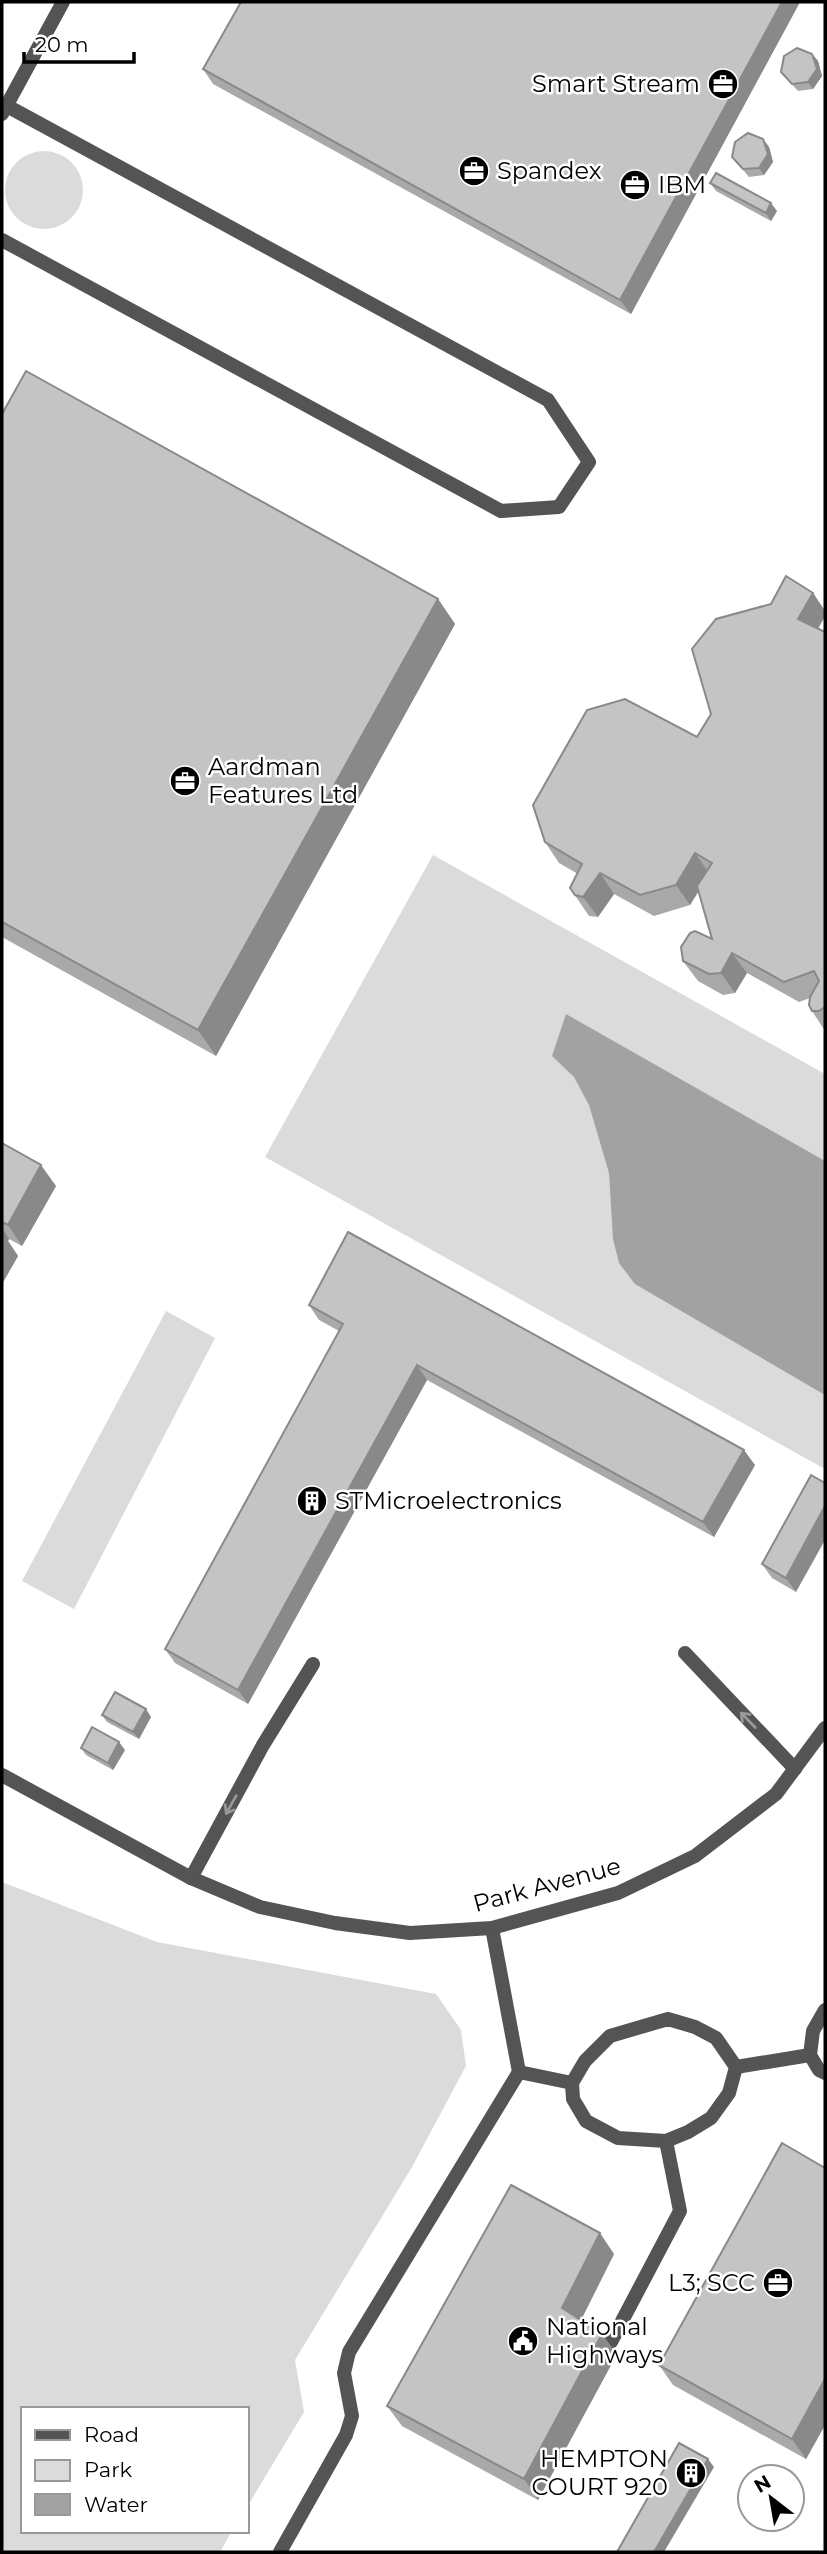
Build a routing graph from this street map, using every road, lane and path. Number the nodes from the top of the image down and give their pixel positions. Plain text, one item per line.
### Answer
1 (63, 2) edge
2 (4, 110) edge
3 (2, 240) edge
4 (685, 1653) dead end
5 (313, 1664) dead end
6 (825, 1728) edge
7 (795, 1769) junction
8 (2, 1775) edge
9 (191, 1878) junction
10 (492, 1928) junction
11 (825, 2010) edge
12 (810, 2055) junction
13 (736, 2067) junction
14 (519, 2071) junction
15 (825, 2073) edge
16 (572, 2083) junction
17 (666, 2141) junction
18 (611, 2342) dead end
19 (280, 2552) edge

1 - 2 street
2 - 3 street
7 -> 4 street
5 -> 9 street
6 - 7 street, Park Avenue
7 - 10 street, Park Avenue
8 - 9 street, Park Avenue
9 - 10 street, Park Avenue
10 - 14 street
11 - 12 street
12 - 13 street
12 - 15 street
13 - 16 street
13 - 17 street
14 - 16 street
14 - 19 street
16 - 17 street
17 - 18 street

